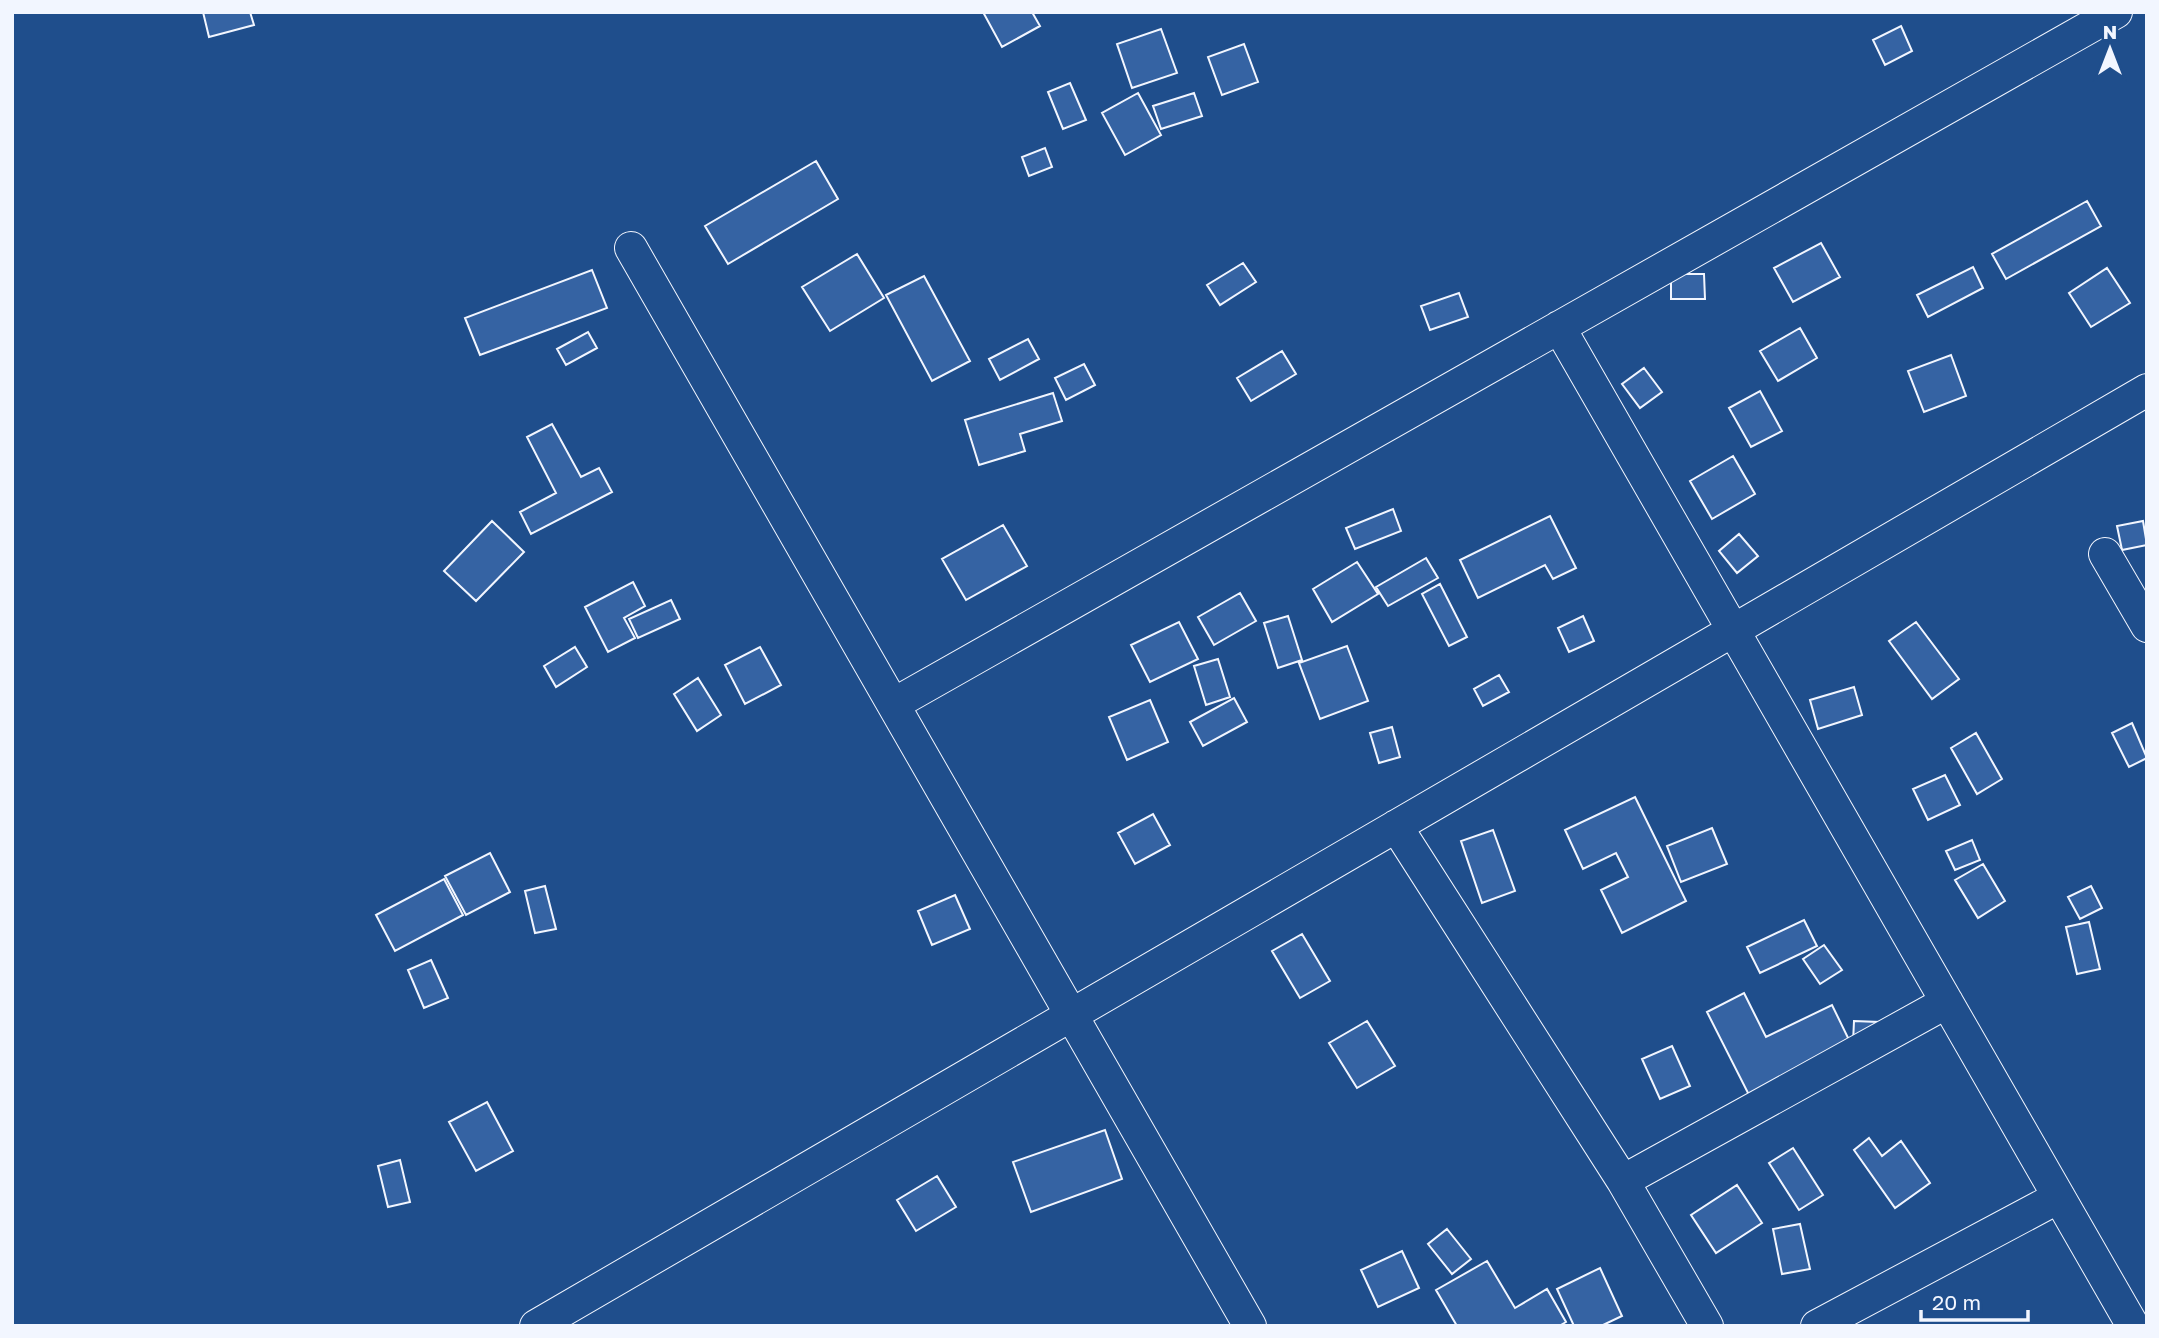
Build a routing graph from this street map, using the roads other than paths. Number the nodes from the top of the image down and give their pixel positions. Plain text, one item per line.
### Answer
1 (2116, 12) edge
2 (631, 248) dead end
3 (1559, 327) junction
4 (2147, 390) edge
5 (2105, 554) dead end
6 (2147, 626) edge
7 (1733, 631) junction
8 (894, 704) junction
9 (1396, 826) junction
10 (1947, 1002) junction
11 (1071, 1014) junction
12 (1623, 1181) junction
13 (2059, 1197) junction
14 (536, 1326) edge
15 (1250, 1326) edge
16 (1707, 1326) edge
17 (1817, 1326) edge
18 (2133, 1326) edge

1 - 3 street
2 - 8 street
3 - 7 street
3 - 8 street
4 - 7 street
5 - 6 street
7 - 9 street
7 - 10 street
8 - 11 street
9 - 11 street
9 - 12 street
10 - 12 street
10 - 13 street
11 - 14 street
11 - 15 street
12 - 16 street
13 - 17 street
13 - 18 street

